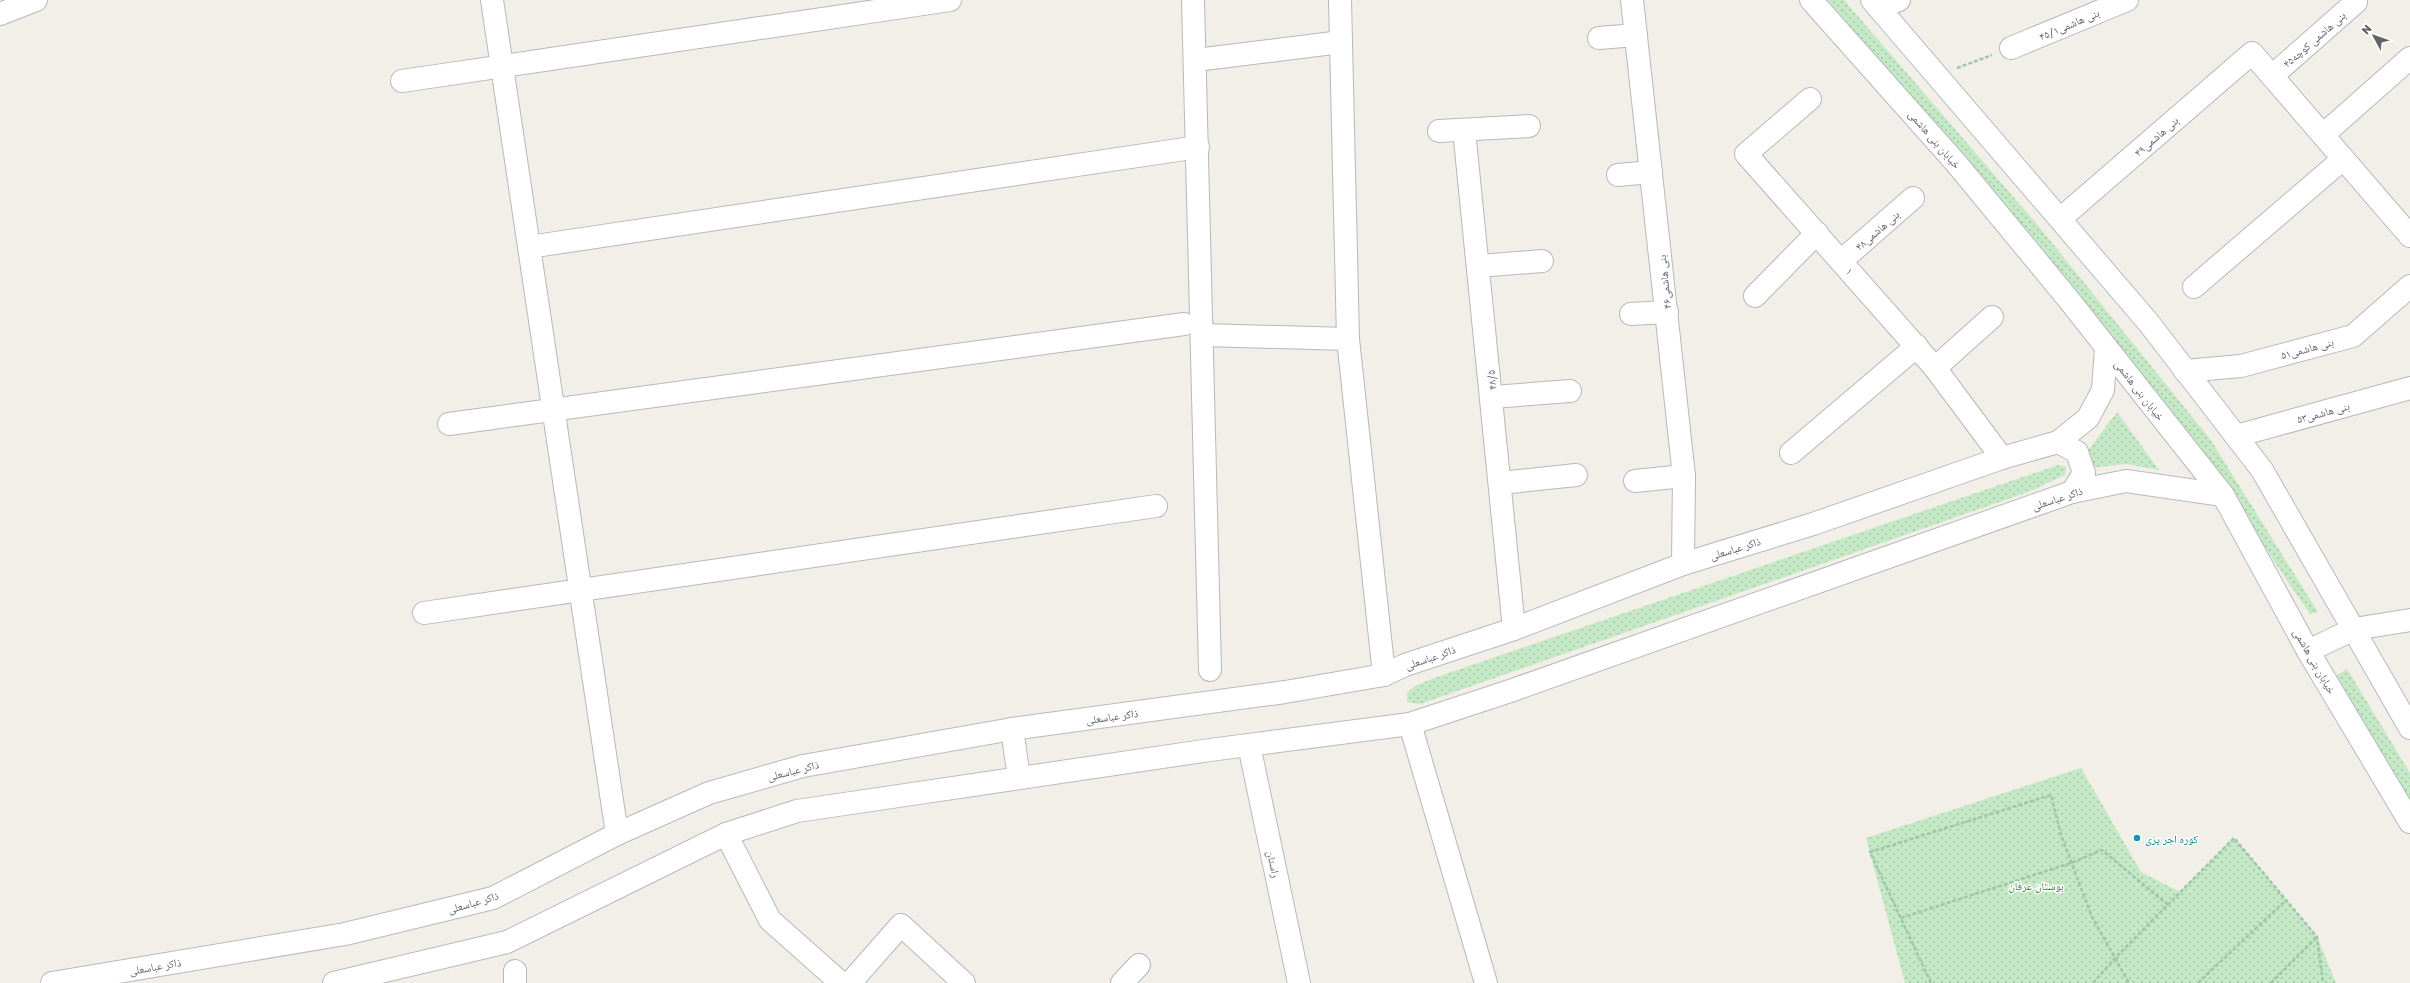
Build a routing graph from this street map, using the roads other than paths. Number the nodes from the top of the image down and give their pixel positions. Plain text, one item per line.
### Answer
1 (36, 0) edge
2 (492, 0) edge
3 (950, 0) edge
4 (1194, 0) edge
5 (1340, 0) edge
6 (1632, 0) edge
7 (1811, 0) edge
8 (2127, 0) edge
9 (2356, 2) dead end
10 (1884, 3) edge
11 (0, 14) edge
12 (1636, 35) junction
13 (1599, 38) dead end
14 (1342, 42) junction
15 (2011, 48) road end
16 (2410, 58) edge
17 (1196, 60) junction
18 (502, 66) junction
19 (2272, 76) junction
20 (402, 81) dead end
21 (1810, 99) dead end
22 (1529, 126) dead end
23 (1464, 130) junction
24 (1439, 131) dead end
25 (2323, 135) junction
26 (1198, 147) junction
27 (2343, 159) junction
28 (1651, 172) junction
29 (1618, 175) dead end
30 (1913, 198) dead end
31 (2060, 219) junction
32 (1817, 234) junction
33 (2410, 236) edge
34 (529, 247) junction
35 (1542, 261) dead end
36 (1841, 261) junction
37 (1479, 266) junction
38 (2194, 286) dead end
39 (2410, 286) edge
40 (1755, 296) dead end
41 (1667, 312) junction
42 (1631, 314) dead end
43 (1992, 317) dead end
44 (1184, 324) dead end
45 (1203, 335) junction
46 (1348, 340) junction
47 (1916, 346) junction
48 (2106, 348) junction
49 (1936, 368) junction
50 (2186, 371) junction
51 (2410, 388) edge
52 (1570, 391) dead end
53 (1492, 397) junction
54 (554, 410) junction
55 (449, 424) dead end
56 (2236, 436) junction
57 (2058, 442) junction
58 (1791, 453) dead end
59 (2002, 458) junction
60 (1576, 475) dead end
61 (1684, 476) junction
62 (1635, 481) dead end
63 (1501, 483) junction
64 (2072, 492) junction
65 (2224, 495) junction
66 (1156, 506) dead end
67 (1683, 564) junction
68 (581, 590) junction
69 (424, 614) dead end
70 (2410, 620) edge
71 (1514, 629) junction
72 (2354, 629) junction
73 (2308, 650) junction
74 (1210, 670) dead end
75 (1384, 675) junction
76 (1410, 724) junction
77 (2410, 728) edge
78 (1012, 729) junction
79 (1249, 745) junction
80 (1019, 778) junction
81 (2410, 822) edge
82 (617, 834) junction
83 (726, 834) junction
84 (1139, 964) dead end
85 (52, 983) edge
86 (334, 983) edge
87 (841, 983) edge
88 (850, 983) edge
89 (964, 983) edge
90 (1122, 983) edge
91 (1299, 983) edge
92 (1486, 983) edge

1 - 11 street
2 - 18 street
3 - 18 street
4 - 17 street
5 - 14 street
6 - 12 street, بنی هاشمی۴۶
7 - 48 street, خیابان بنی هاشمی
8 - 15 street, ۴۵/۱بنی هاشمی
9 - 19 street, بنی هاشمی کوچه۴۵
10 - 31 street
12 - 13 street
12 - 28 street, بنی هاشمی۴۶
14 - 17 street
14 - 46 street
16 - 25 street
17 - 26 street
18 - 20 street
18 - 34 street
19 - 25 street
19 - 31 street, بنی هاشمی۴۹
21 - 32 street, ۱
22 - 23 street
23 - 24 street
23 - 37 street, ۴۸/۵
25 - 27 street
26 - 34 street
26 - 45 street
27 - 33 street
27 - 38 street
28 - 29 street
28 - 41 street, بنی هاشمی۴۶
30 - 36 street, ۴۸بنی هاشمی
31 - 50 street
32 - 36 street, ۱
32 - 40 street
34 - 54 street
35 - 37 street
36 - 47 street, ۱
37 - 53 street, ۴۸/۵
39 - 50 street, بنی هاشمی۵۱
41 - 42 street
41 - 61 street, بنی هاشمی۴۶
43 - 49 street
44 - 54 street
45 - 46 street
45 - 74 street
46 - 75 street
47 - 49 street, ۱
47 - 58 street
48 - 57 street, ذاکر عباسعلی
48 - 65 street, خیابان بنی هاشمی
49 - 59 street, ۱
50 - 56 street
51 - 56 street, بنی هاشمی۵۳
52 - 53 street
53 - 63 street, ۴۸/۵
54 - 55 street
54 - 68 street
56 - 72 street
57 - 59 street, ذاکر عباسعلی
57 - 64 street
59 - 67 street, ذاکر عباسعلی
60 - 63 street
61 - 62 street
61 - 67 street, بنی هاشمی۴۶
63 - 71 street, ۴۸/۵
64 - 65 street, ذاکر عباسعلی
64 - 76 street, ذاکر عباسعلی
65 - 73 street, خیابان بنی هاشمی
66 - 68 street
67 - 71 street, ذاکر عباسعلی
68 - 69 street
68 - 82 street
70 - 72 street
71 - 75 street, ذاکر عباسعلی
72 - 73 street
72 - 77 street
73 - 81 street, خیابان بنی هاشمی
75 - 78 street, ذاکر عباسعلی
76 - 79 street, ذاکر عباسعلی
76 - 92 street
78 - 80 street
78 - 82 street, ذاکر عباسعلی
79 - 80 street, ذاکر عباسعلی
79 - 91 street, راستان
80 - 83 street, ذاکر عباسعلی
82 - 85 street, ذاکر عباسعلی
83 - 86 street, ذاکر عباسعلی
83 - 87 street
84 - 90 street
88 - 89 street

